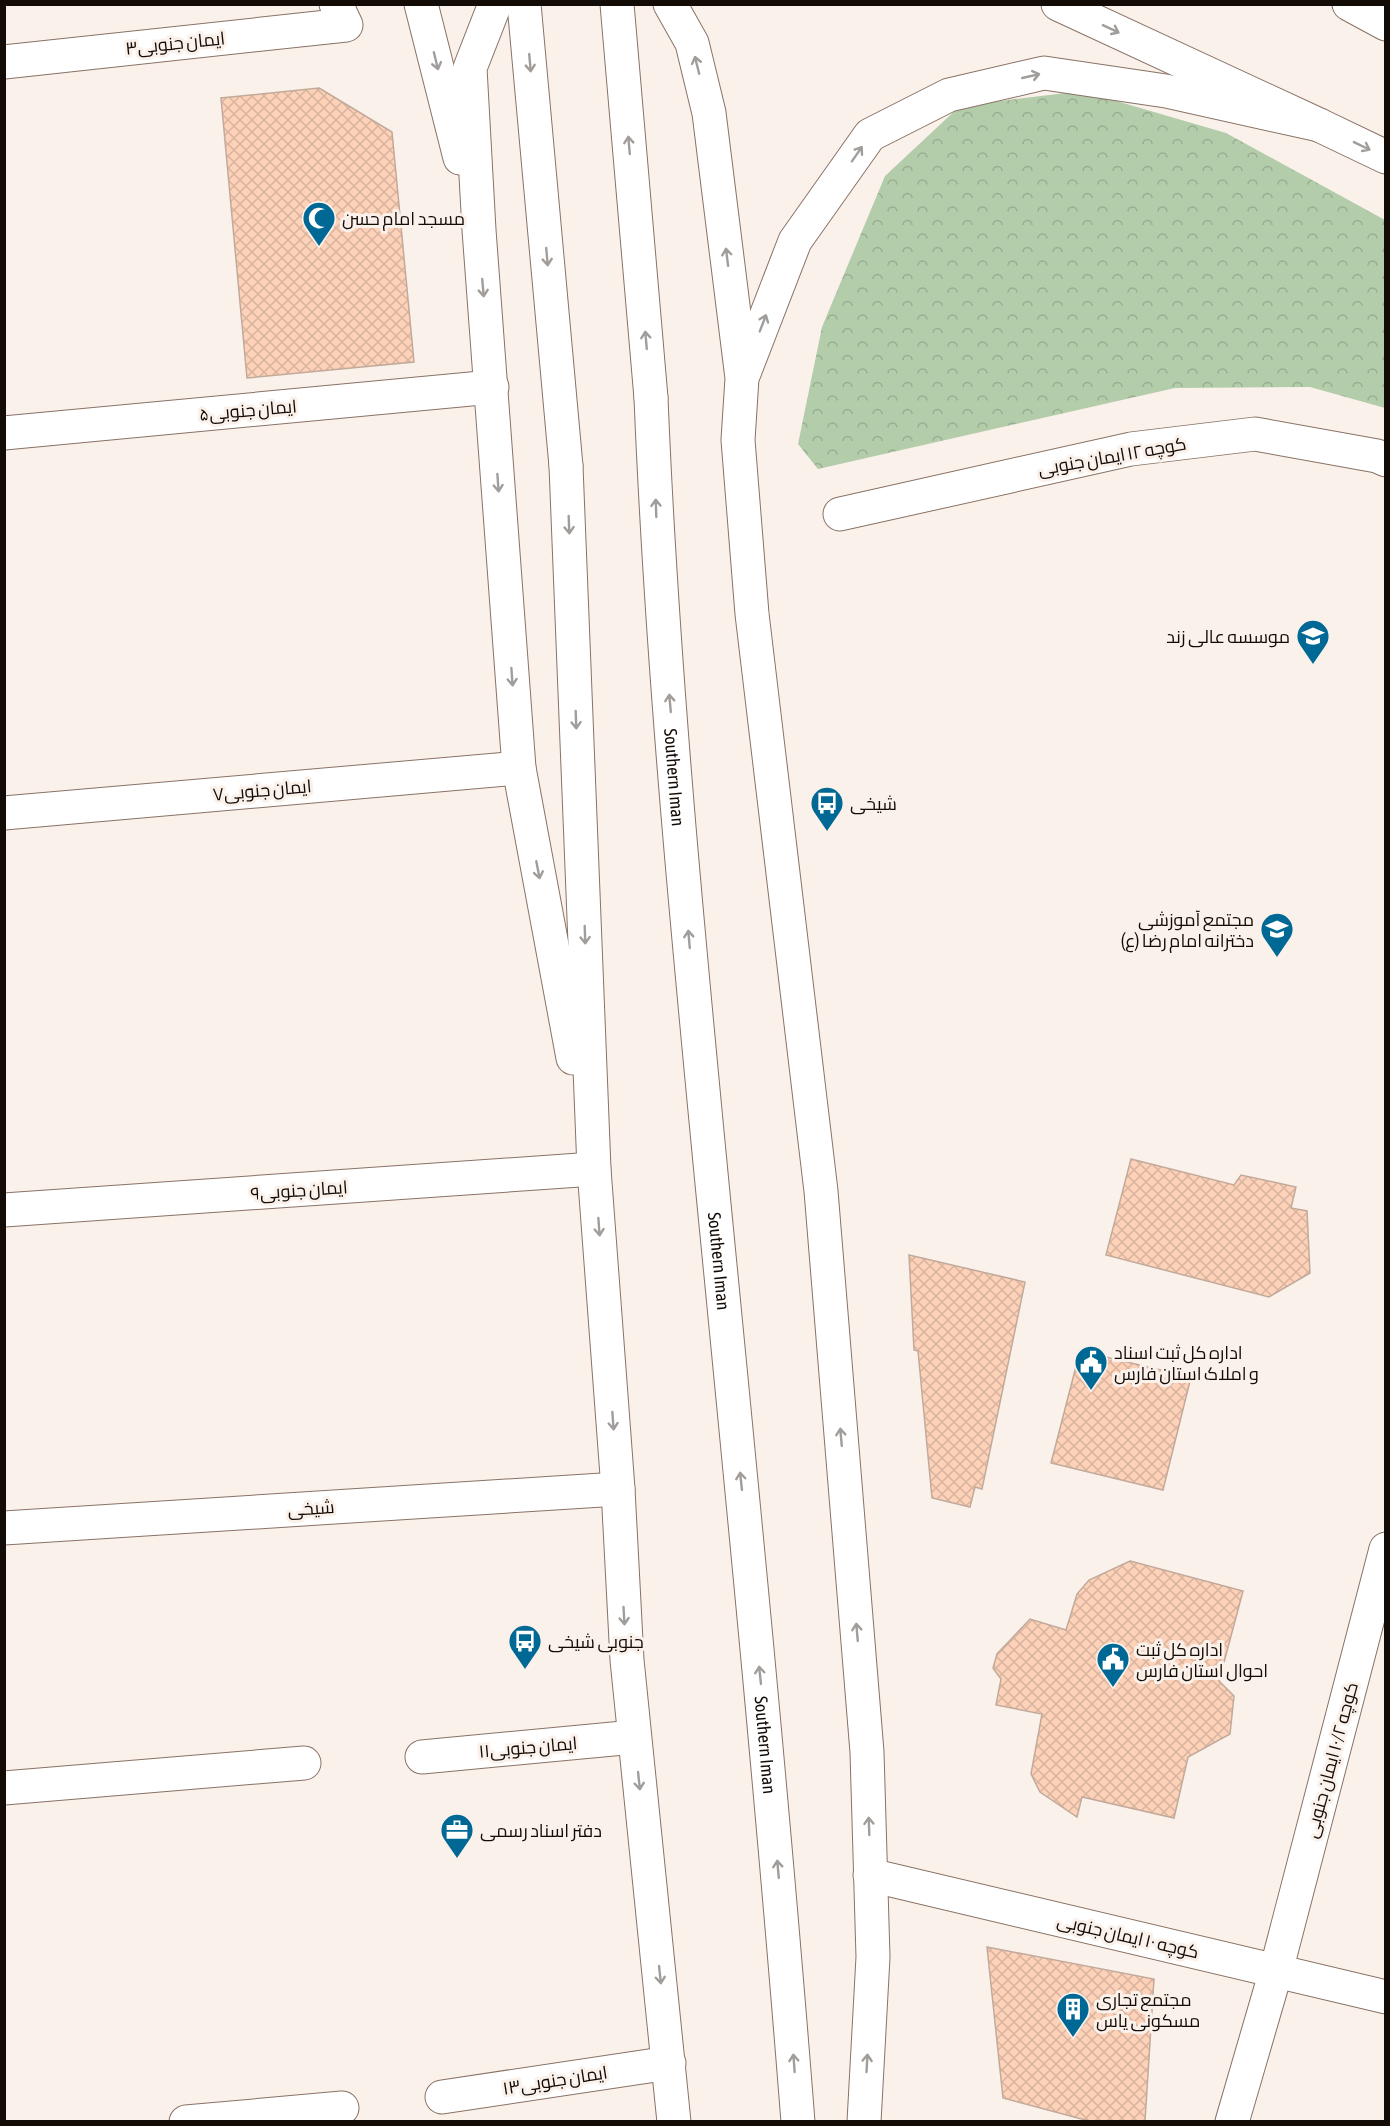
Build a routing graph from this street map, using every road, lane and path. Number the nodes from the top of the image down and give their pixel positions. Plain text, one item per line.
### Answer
1 (421, 4) edge
2 (495, 4) edge
3 (525, 4) edge
4 (617, 4) edge
5 (670, 4) edge
6 (1058, 4) edge
7 (1349, 4) edge
8 (341, 15) edge
9 (1386, 24) edge
10 (4, 62) edge
11 (1318, 124) junction
12 (1386, 157) edge
13 (478, 230) junction
14 (742, 378) junction
15 (492, 387) junction
16 (4, 433) edge
17 (1386, 460) edge
18 (840, 513) dead end
19 (519, 768) junction
20 (4, 813) edge
21 (594, 1168) junction
22 (4, 1210) edge
23 (618, 1489) junction
24 (4, 1528) edge
25 (1386, 1549) edge
26 (634, 1737) junction
27 (422, 1757) dead end
28 (304, 1763) dead end
29 (4, 1788) edge
30 (870, 1875) junction
31 (1276, 1971) junction
32 (1386, 1997) edge
33 (669, 2063) junction
34 (442, 2097) dead end
35 (342, 2108) dead end
36 (186, 2121) edge
37 (674, 2121) edge
38 (798, 2121) edge
39 (864, 2121) edge
40 (1232, 2121) edge

1 -> 13 main road
2 - 13 main road
3 -> 21 main road
38 -> 4 main road, Southern Iman
14 -> 5 main road
6 -> 11 main road
7 - 9 main road
8 - 10 main road, ایمان جنوبی۳
11 -> 12 main road
14 -> 11 main road
13 -> 15 main road
30 -> 14 main road
15 - 16 main road, ایمان جنوبی۵
15 -> 19 main road
17 - 18 main road, کوچه ۱۲ ایمان جنوبی
19 - 20 main road, ایمان جنوبی۷
19 -> 21 main road
21 - 22 main road, ایمان جنوبی۹
21 -> 23 main road
23 - 24 main road, شیخی
23 -> 26 main road
25 - 31 main road, کوچه ۱۰/۲ ایمان جنوبی
26 - 27 main road, ایمان جنوبی۱۱
26 -> 33 main road
28 - 29 main road
30 - 31 main road, کوچه ۱۰ ایمان جنوبی
39 -> 30 main road
31 - 32 main road, کوچه ۱۰ ایمان جنوبی
31 - 40 main road, کوچه ۱۰/۲ ایمان جنوبی
33 - 34 main road, ایمان جنوبی۱۳
33 - 37 main road
35 - 36 main road

